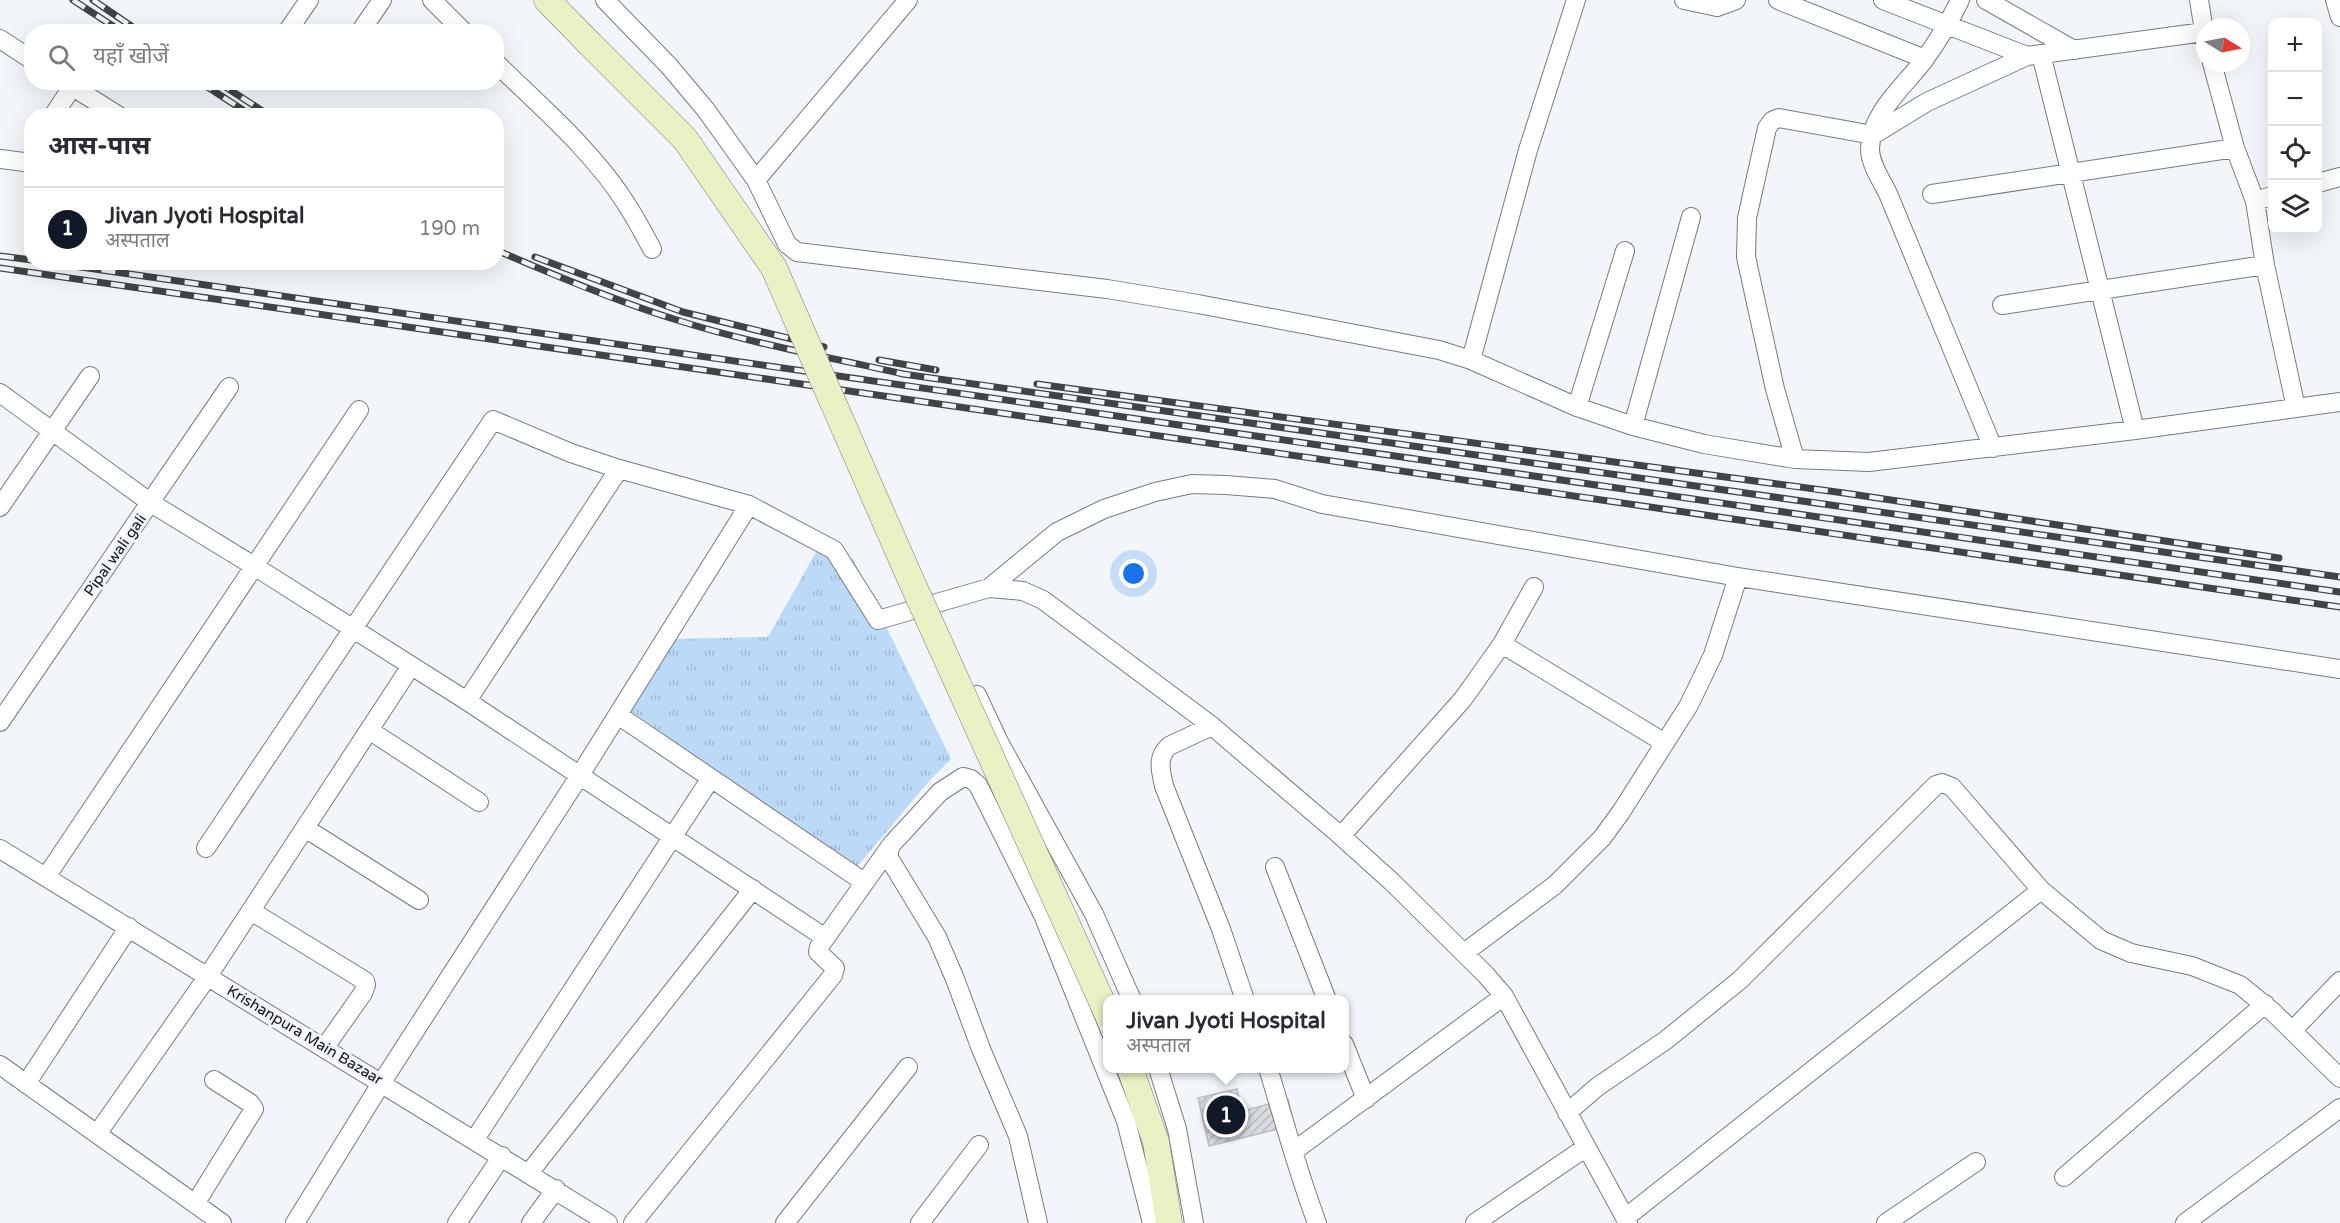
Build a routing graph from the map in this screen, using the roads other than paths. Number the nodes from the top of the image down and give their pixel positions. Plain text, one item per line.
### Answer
1 (309, 0) edge
2 (381, 0) edge
3 (432, 0) edge
4 (547, 0) edge
5 (605, 0) edge
6 (908, 0) edge
7 (1576, 0) edge
8 (1684, 0) edge
9 (1736, 0) edge
10 (1778, 0) edge
11 (1883, 0) edge
12 (1960, 0) edge
13 (1986, 0) edge
14 (2199, 0) edge
15 (2336, 0) edge
16 (2340, 17) edge
17 (2202, 18) edge
18 (292, 24) edge
19 (365, 24) edge
20 (456, 24) edge
21 (1948, 24) junction
22 (2196, 36) edge
23 (0, 39) edge
24 (2074, 50) junction
25 (24, 55) edge
26 (2034, 55) junction
27 (1925, 59) junction
28 (504, 71) edge
29 (2214, 72) edge
30 (66, 90) edge
31 (76, 90) edge
32 (57, 108) edge
33 (106, 108) edge
34 (1873, 135) junction
35 (2235, 148) junction
36 (24, 158) edge
37 (0, 159) edge
38 (2070, 173) junction
39 (2340, 177) edge
40 (756, 180) junction
41 (2322, 182) edge
42 (1932, 194) dead end
43 (2268, 197) edge
44 (2254, 201) junction
45 (1691, 217) dead end
46 (652, 249) dead end
47 (1625, 251) dead end
48 (2265, 265) junction
49 (2099, 290) junction
50 (2002, 305) dead end
51 (1471, 360) junction
52 (90, 376) dead end
53 (229, 387) dead end
54 (0, 393) edge
55 (2340, 402) edge
56 (1576, 407) junction
57 (2296, 408) junction
58 (359, 410) dead end
59 (1633, 426) junction
60 (2135, 430) junction
61 (51, 432) junction
62 (1993, 448) junction
63 (1795, 459) junction
64 (619, 469) junction
65 (151, 503) junction
66 (749, 505) junction
67 (0, 507) edge
68 (255, 566) junction
69 (1738, 577) junction
70 (1534, 587) dead end
71 (989, 588) junction
72 (933, 604) junction
73 (353, 629) junction
74 (1502, 644) junction
75 (411, 666) junction
76 (2340, 669) edge
77 (466, 701) junction
78 (618, 715) junction
79 (0, 722) edge
80 (1212, 726) junction
81 (369, 730) junction
82 (1665, 743) junction
83 (580, 775) junction
84 (711, 778) junction
85 (479, 802) dead end
86 (305, 828) junction
87 (673, 836) junction
88 (1341, 836) junction
89 (892, 844) junction
90 (0, 849) edge
91 (206, 849) dead end
92 (1275, 867) dead end
93 (46, 877) junction
94 (864, 882) junction
95 (753, 889) junction
96 (2041, 890) junction
97 (419, 900) dead end
98 (251, 910) junction
99 (129, 927) junction
100 (824, 937) junction
101 (1464, 953) junction
102 (208, 976) junction
103 (2340, 981) edge
104 (1130, 995) edge
105 (1244, 995) edge
106 (1325, 995) edge
107 (1504, 996) junction
108 (2265, 1004) junction
109 (1103, 1006) edge
110 (2294, 1030) junction
111 (325, 1047) junction
112 (1349, 1056) edge
113 (1103, 1064) edge
114 (1, 1066) edge
115 (908, 1067) dead end
116 (1107, 1073) edge
117 (1132, 1073) edge
118 (1160, 1073) edge
119 (1270, 1073) edge
120 (2340, 1078) edge
121 (214, 1080) dead end
122 (382, 1082) junction
123 (26, 1084) junction
124 (1366, 1099) junction
125 (2340, 1108) edge
126 (1567, 1113) junction
127 (98, 1134) junction
128 (475, 1139) junction
129 (980, 1145) dead end
130 (1585, 1148) junction
131 (1294, 1151) junction
132 (502, 1156) junction
133 (1976, 1162) dead end
134 (529, 1173) junction
135 (2064, 1178) dead end
136 (556, 1189) junction
137 (195, 1204) junction
138 (1626, 1220) edge
139 (1163, 1221) edge
140 (605, 1222) edge
141 (222, 1223) edge
142 (295, 1223) edge
143 (457, 1223) edge
144 (531, 1223) edge
145 (633, 1223) edge
146 (785, 1223) edge
147 (920, 1223) edge
148 (1038, 1223) edge
149 (1194, 1223) edge
150 (1317, 1223) edge
151 (1475, 1223) edge
152 (1886, 1223) edge
153 (2185, 1223) edge

1 - 18 street
2 - 19 street
3 - 20 street
4 - 109 main road, bridge
5 - 40 street
6 - 40 street
7 - 51 street
8 - 9 street
10 - 27 street
11 - 21 street
12 - 21 street
13 - 24 street
14 - 17 street
15 - 16 street
21 - 26 street
21 - 27 street
22 - 24 street
23 - 25 street
24 - 26 street
26 - 34 street
26 - 38 street
27 - 34 street
28 - 46 street
29 - 35 street
30 - 32 street
31 - 33 street
34 - 62 street
34 - 63 street
35 - 38 street
35 - 44 street
36 - 37 street
38 - 42 street
38 - 49 street
39 - 41 street
40 - 51 street
43 - 44 street
44 - 48 street
45 - 59 street
47 - 56 street
48 - 49 street
48 - 57 street
49 - 50 street
49 - 60 street
51 - 56 street
52 - 61 street
53 - 65 street, Pipal wali gali
54 - 61 street
55 - 57 street
56 - 59 street
57 - 60 street
58 - 68 street
59 - 63 street
60 - 62 street
61 - 65 street
61 - 67 street
62 - 63 street
64 - 66 street
64 - 73 street
64 - 77 street
65 - 68 street
65 - 79 street, Pipal wali gali
66 - 72 street
66 - 78 street
68 - 73 street
68 - 93 street
69 - 71 street
69 - 76 street
69 - 82 street
70 - 74 street
71 - 72 street
71 - 80 street
72 - 104 street
73 - 75 street
73 - 91 street
74 - 82 street
74 - 88 street
75 - 77 street
75 - 81 street
77 - 83 street
78 - 83 street
78 - 84 street
80 - 88 street
80 - 105 street
81 - 85 street
81 - 86 street
82 - 101 street
83 - 87 street
83 - 122 street
84 - 87 street
84 - 94 street
86 - 97 street
86 - 98 street
87 - 95 street
87 - 128 street
88 - 101 street
89 - 94 street
89 - 113 street
89 - 148 street
90 - 93 street, Krishanpura Main Bazaar
92 - 106 street
93 - 99 street, Krishanpura Main Bazaar
94 - 100 street
95 - 100 street
95 - 134 street
96 - 108 street
96 - 126 street
96 - 138 street
98 - 102 street
98 - 111 street
99 - 102 street, Krishanpura Main Bazaar
99 - 123 street
100 - 145 street
101 - 107 street
102 - 111 street, Krishanpura Main Bazaar
102 - 127 street
103 - 110 street
107 - 124 street
107 - 126 street
108 - 110 street
108 - 135 street
110 - 120 street
111 - 122 street, Krishanpura Main Bazaar
112 - 124 street
114 - 123 street
115 - 146 street
116 - 139 street
117 - 139 main road
118 - 149 street
119 - 131 street
121 - 137 street
122 - 128 street, Krishanpura Main Bazaar
122 - 142 street
123 - 127 street
124 - 131 street
125 - 153 street
126 - 130 street
127 - 137 street
128 - 132 street, Krishanpura Main Bazaar
129 - 147 street
130 - 138 street
130 - 151 street
131 - 150 street
132 - 134 street, Krishanpura Main Bazaar
132 - 143 street
133 - 152 street
134 - 136 street, Krishanpura Main Bazaar
136 - 140 street, Krishanpura Main Bazaar
136 - 144 street
137 - 141 street

